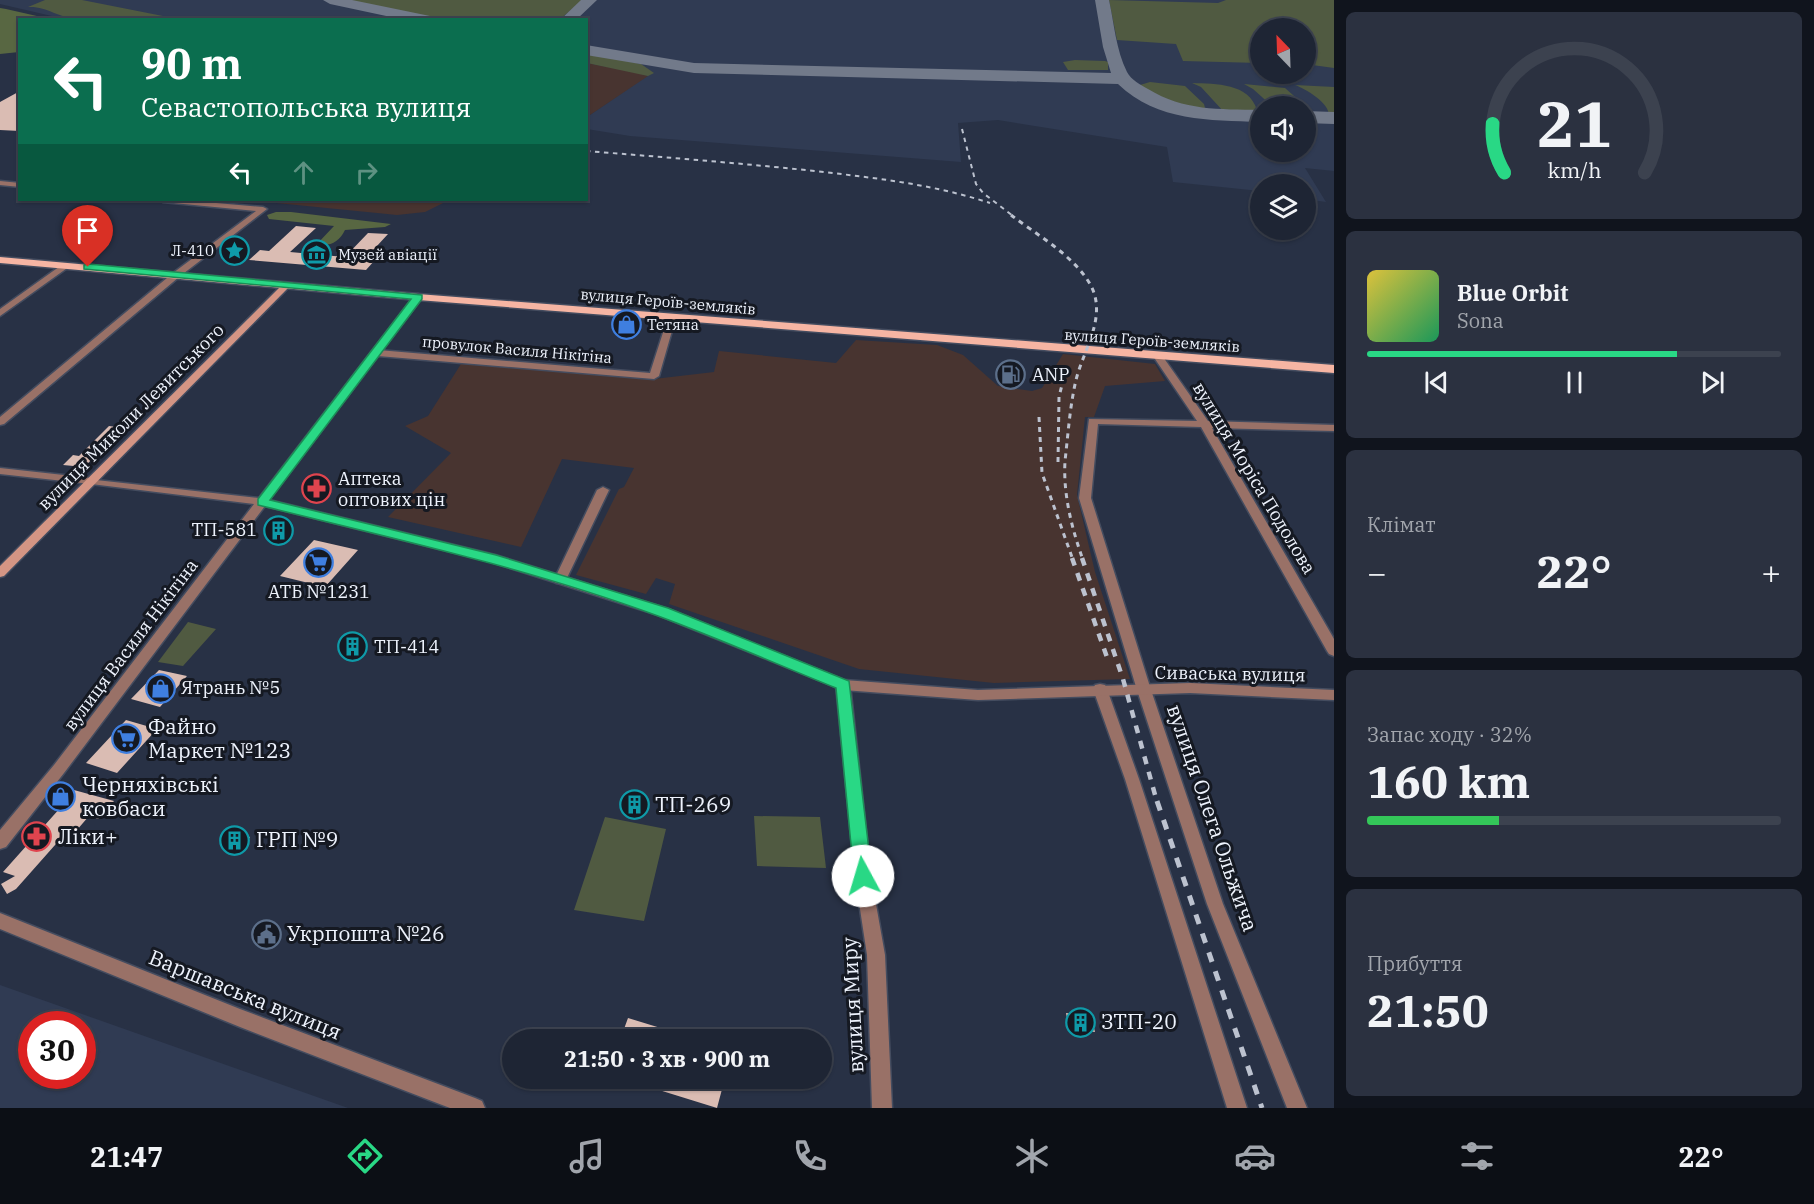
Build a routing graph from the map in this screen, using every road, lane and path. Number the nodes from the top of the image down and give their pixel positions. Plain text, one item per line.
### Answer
1 (0, 183) edge
2 (18, 185) edge
3 (174, 201) edge
4 (0, 260) edge
5 (66, 266) junction
6 (176, 275) junction
7 (286, 286) junction
8 (418, 297) junction
9 (0, 313) edge
10 (672, 317) junction
11 (378, 353) junction
12 (1158, 356) junction
13 (1334, 369) edge
14 (0, 422) edge
15 (1204, 423) junction
16 (1334, 428) edge
17 (0, 471) edge
18 (91, 481) junction
19 (603, 490) dead end
20 (262, 502) junction
21 (0, 573) edge
22 (560, 580) junction
23 (1334, 651) edge
24 (843, 685) junction
25 (1100, 689) junction
26 (1144, 690) junction
27 (1334, 695) edge
28 (0, 842) edge
29 (0, 921) edge
30 (475, 1108) edge
31 (882, 1108) edge
32 (1237, 1108) edge
33 (1297, 1108) edge

1 - 2 street
3 - 6 street
4 - 5 main road, вулиця Героїв-земляків
5 - 6 main road, вулиця Героїв-земляків
5 - 9 street
6 - 7 main road, вулиця Героїв-земляків
6 - 14 street
7 - 8 main road, вулиця Героїв-земляків
7 - 18 main road, вулиця Миколи Левитського
8 - 10 main road, вулиця Героїв-земляків
8 - 11 street, вулиця Василя Нікітіна
10 - 11 street, провулок Василя Нікітіна
10 - 12 main road, вулиця Героїв-земляків
11 - 20 street, вулиця Василя Нікітіна
12 - 13 main road, вулиця Героїв-земляків
12 - 15 street, вулиця Моріса Подолова
15 - 16 street
15 - 23 street, вулиця Моріса Подолова
15 - 26 street, вулиця Олега Ольжича
17 - 18 street, Сиваська вулиця
18 - 20 street, Сиваська вулиця
18 - 21 main road, вулиця Миколи Левитського
19 - 22 street
20 - 22 street, Сиваська вулиця
20 - 28 street, вулиця Василя Нікітіна
22 - 24 street, Сиваська вулиця
24 - 25 street, Сиваська вулиця
24 - 31 street, вулиця Миру
25 - 26 street, Сиваська вулиця
25 - 32 street
26 - 27 street, Сиваська вулиця
26 - 33 street, вулиця Олега Ольжича
29 - 30 street, Варшавська вулиця

